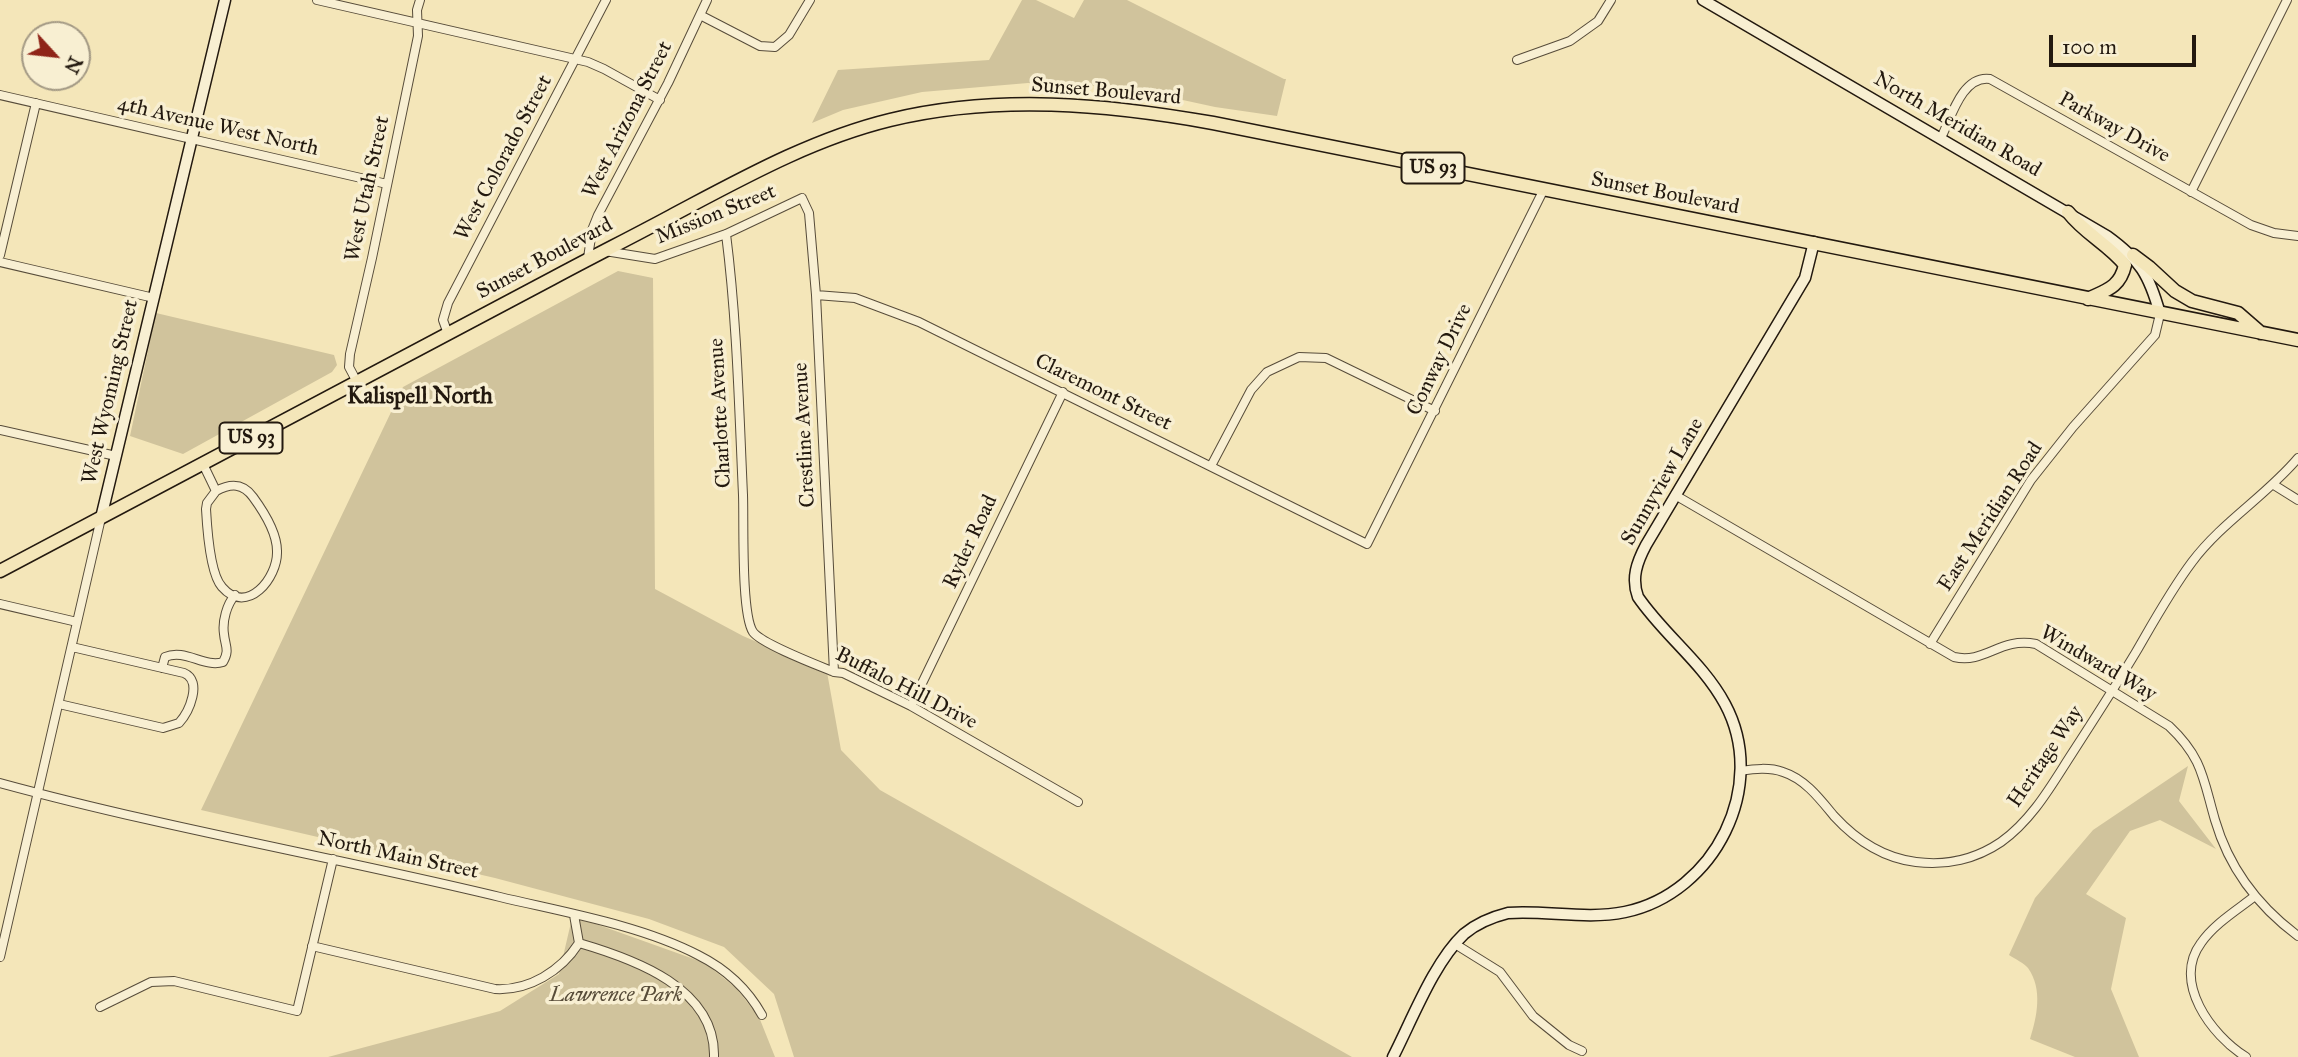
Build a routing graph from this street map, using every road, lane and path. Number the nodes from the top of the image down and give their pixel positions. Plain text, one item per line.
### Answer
1 (225, 0) edge
2 (317, 0) edge
3 (420, 0) edge
4 (606, 0) edge
5 (707, 0) edge
6 (810, 0) edge
7 (1611, 0) edge
8 (1703, 0) edge
9 (2287, 0) edge
10 (700, 15) junction
11 (418, 24) junction
12 (575, 59) junction
13 (1517, 60) dead end
14 (0, 95) edge
15 (660, 100) junction
16 (36, 103) junction
17 (1941, 138) junction
18 (191, 139) junction
19 (387, 184) junction
20 (1543, 191) junction
21 (2190, 192) junction
22 (802, 198) joint
23 (2068, 212) junction
24 (726, 234) junction
25 (2298, 236) edge
26 (1814, 242) junction
27 (602, 250) junction
28 (0, 254) edge
29 (2133, 255) junction
30 (588, 258) junction
31 (0, 262) edge
32 (816, 295) junction
33 (154, 298) junction
34 (2088, 299) junction
35 (2161, 314) junction
36 (2261, 333) junction
37 (448, 334) junction
38 (2298, 340) edge
39 (357, 382) junction
40 (1063, 392) junction
41 (1435, 411) junction
42 (0, 430) edge
43 (116, 456) junction
44 (2298, 458) edge
45 (203, 464) junction
46 (1211, 466) junction
47 (2274, 485) junction
48 (216, 491) junction
49 (1675, 495) junction
50 (2298, 500) edge
51 (101, 519) junction
52 (1367, 544) joint
53 (0, 571) edge
54 (746, 591) joint
55 (235, 595) junction
56 (0, 604) edge
57 (77, 622) junction
58 (1930, 644) junction
59 (72, 647) junction
60 (162, 668) junction
61 (834, 672) junction
62 (2112, 690) junction
63 (59, 704) junction
64 (911, 706) junction
65 (1740, 771) junction
66 (0, 783) edge
67 (38, 794) junction
68 (1078, 802) dead end
69 (333, 859) junction
70 (2255, 896) junction
71 (574, 915) junction
72 (2298, 936) edge
73 (579, 943) junction
74 (1455, 944) junction
75 (312, 946) junction
76 (0, 954) edge
77 (100, 1007) dead end
78 (762, 1015) dead end
79 (1581, 1051) dead end
80 (714, 1057) edge
81 (1393, 1057) edge
82 (2246, 1057) edge

1 - 18 street, West Wyoming Street
2 - 11 street
3 - 11 street, West Utah Street
4 - 12 street, West Colorado Street
5 - 10 street, West Arizona Street
6 - 10 street
7 - 13 street
8 - 17 street, North Meridian Road
9 - 21 street
10 - 15 street, West Arizona Street
11 - 12 street
11 - 19 street, West Utah Street
12 - 15 street
12 - 37 street, West Colorado Street
14 - 16 street, 4th Avenue West North
15 - 30 street, West Arizona Street
16 - 18 street, 4th Avenue West North
16 - 28 street
17 - 21 street, Parkway Drive
17 - 23 street, North Meridian Road
18 - 19 street, 4th Avenue West North
18 - 33 street, West Wyoming Street
19 - 39 street, West Utah Street
20 - 26 main road, Sunset Boulevard / US 93
20 - 27 main road, Sunset Boulevard / US 93
20 - 41 street, Conway Drive
21 - 25 street, Parkway Drive
22 - 24 street, Mission Street
22 - 32 street, Crestline Avenue
23 - 29 street, North Meridian Road
23 - 34 main road
24 - 27 street, Mission Street
24 - 54 street, Charlotte Avenue
26 - 34 main road, Sunset Boulevard / US 93
26 - 49 street, Sunnyview Lane
27 - 30 main road, Sunset Boulevard / US 93
29 - 35 street, North Meridian Road
29 - 36 main road
30 - 37 main road, Sunset Boulevard / US 93
31 - 33 street
32 - 40 street, Claremont Street
32 - 61 street, Crestline Avenue
33 - 43 street, West Wyoming Street
34 - 35 main road, Sunset Boulevard / US 93
35 - 36 main road, Sunset Boulevard / US 93
35 - 58 street, East Meridian Road
36 - 38 main road, Sunset Boulevard / US 93
37 - 39 main road, Sunset Boulevard / US 93
39 - 45 main road, Sunset Boulevard / US 93
40 - 46 street, Claremont Street
40 - 64 street, Ryder Road
41 - 46 street
41 - 52 street, Conway Drive
42 - 43 street
43 - 51 street, West Wyoming Street
44 - 47 street, Heritage Way
45 - 48 street
45 - 51 main road, Sunset Boulevard / US 93
46 - 52 street, Claremont Street
47 - 50 street
47 - 62 street, Heritage Way
48 - 55 street
48 - 55 street
49 - 58 street, Windward Way
49 - 65 street, Sunnyview Lane
51 - 53 main road, Sunset Boulevard / US 93
51 - 57 street, West Wyoming Street
54 - 61 street, Buffalo Hill Drive
55 - 60 street
56 - 57 street
57 - 59 street, West Wyoming Street
58 - 62 street, Windward Way
59 - 60 street
59 - 63 street, West Wyoming Street
60 - 63 street
61 - 64 street, Buffalo Hill Drive
62 - 65 street, Heritage Way
62 - 70 street, Windward Way
63 - 67 street, West Wyoming Street
64 - 68 street, Buffalo Hill Drive
65 - 74 street, Sunnyview Lane
66 - 67 street, North Main Street
67 - 69 street, North Main Street
67 - 76 street, West Wyoming Street
69 - 71 street, North Main Street
69 - 75 street
70 - 72 street, Windward Way
70 - 82 street
71 - 73 street
71 - 78 street, North Main Street
73 - 75 street
73 - 80 street
74 - 79 street
74 - 81 street, Sunnyview Lane
75 - 77 street

